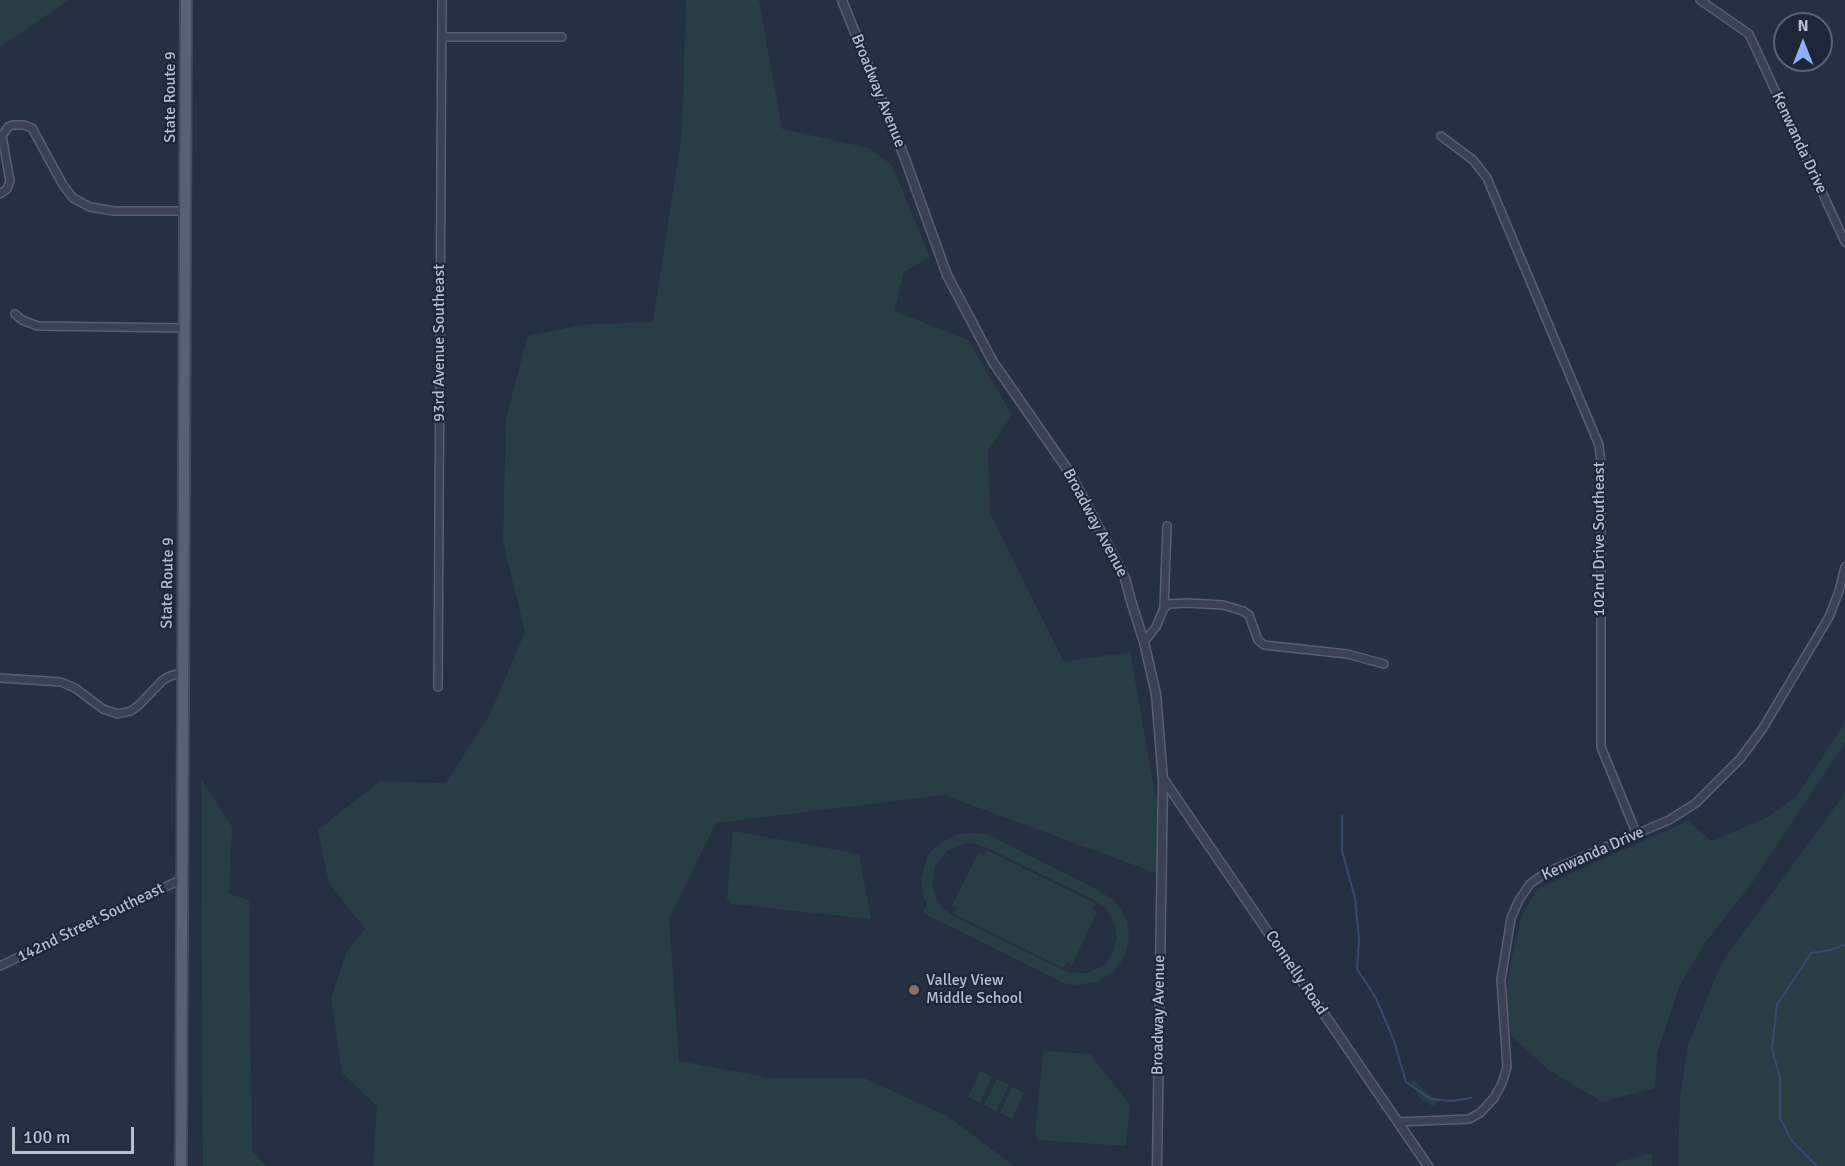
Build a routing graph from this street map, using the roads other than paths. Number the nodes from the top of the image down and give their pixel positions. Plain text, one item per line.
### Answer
1 (186, 0) edge
2 (442, 0) edge
3 (842, 0) edge
4 (1700, 0) edge
5 (442, 37) junction
6 (562, 37) dead end
7 (1441, 136) dead end
8 (0, 194) edge
9 (186, 211) junction
10 (1845, 242) edge
11 (15, 314) dead end
12 (185, 328) junction
13 (1167, 526) dead end
14 (1845, 567) edge
15 (1164, 609) junction
16 (1144, 642) junction
17 (1384, 664) dead end
18 (182, 672) junction
19 (0, 678) edge
20 (438, 687) dead end
21 (1163, 780) junction
22 (1636, 835) junction
23 (182, 879) junction
24 (0, 966) edge
25 (1398, 1122) junction
26 (181, 1166) edge
27 (1157, 1166) edge
28 (1428, 1166) edge

1 - 9 main road, State Route 9
2 - 5 street, 93rd Avenue Southeast
3 - 16 street, Broadway Avenue
4 - 10 street, Kenwanda Drive
5 - 6 street
5 - 20 street, 93rd Avenue Southeast
7 - 22 street, 102nd Drive Southeast
8 - 9 street
9 - 12 main road, State Route 9
11 - 12 street
12 - 18 main road, State Route 9
13 - 15 street
14 - 22 street, Kenwanda Drive
15 - 16 street
15 - 17 street
16 - 21 street, Broadway Avenue
18 - 19 street
18 - 23 main road, State Route 9
21 - 25 street, Connelly Road
21 - 27 street, Broadway Avenue
22 - 25 street, Kenwanda Drive
23 - 24 street, 142nd Street Southeast
23 - 26 main road, State Route 9
25 - 28 street, Connelly Road

